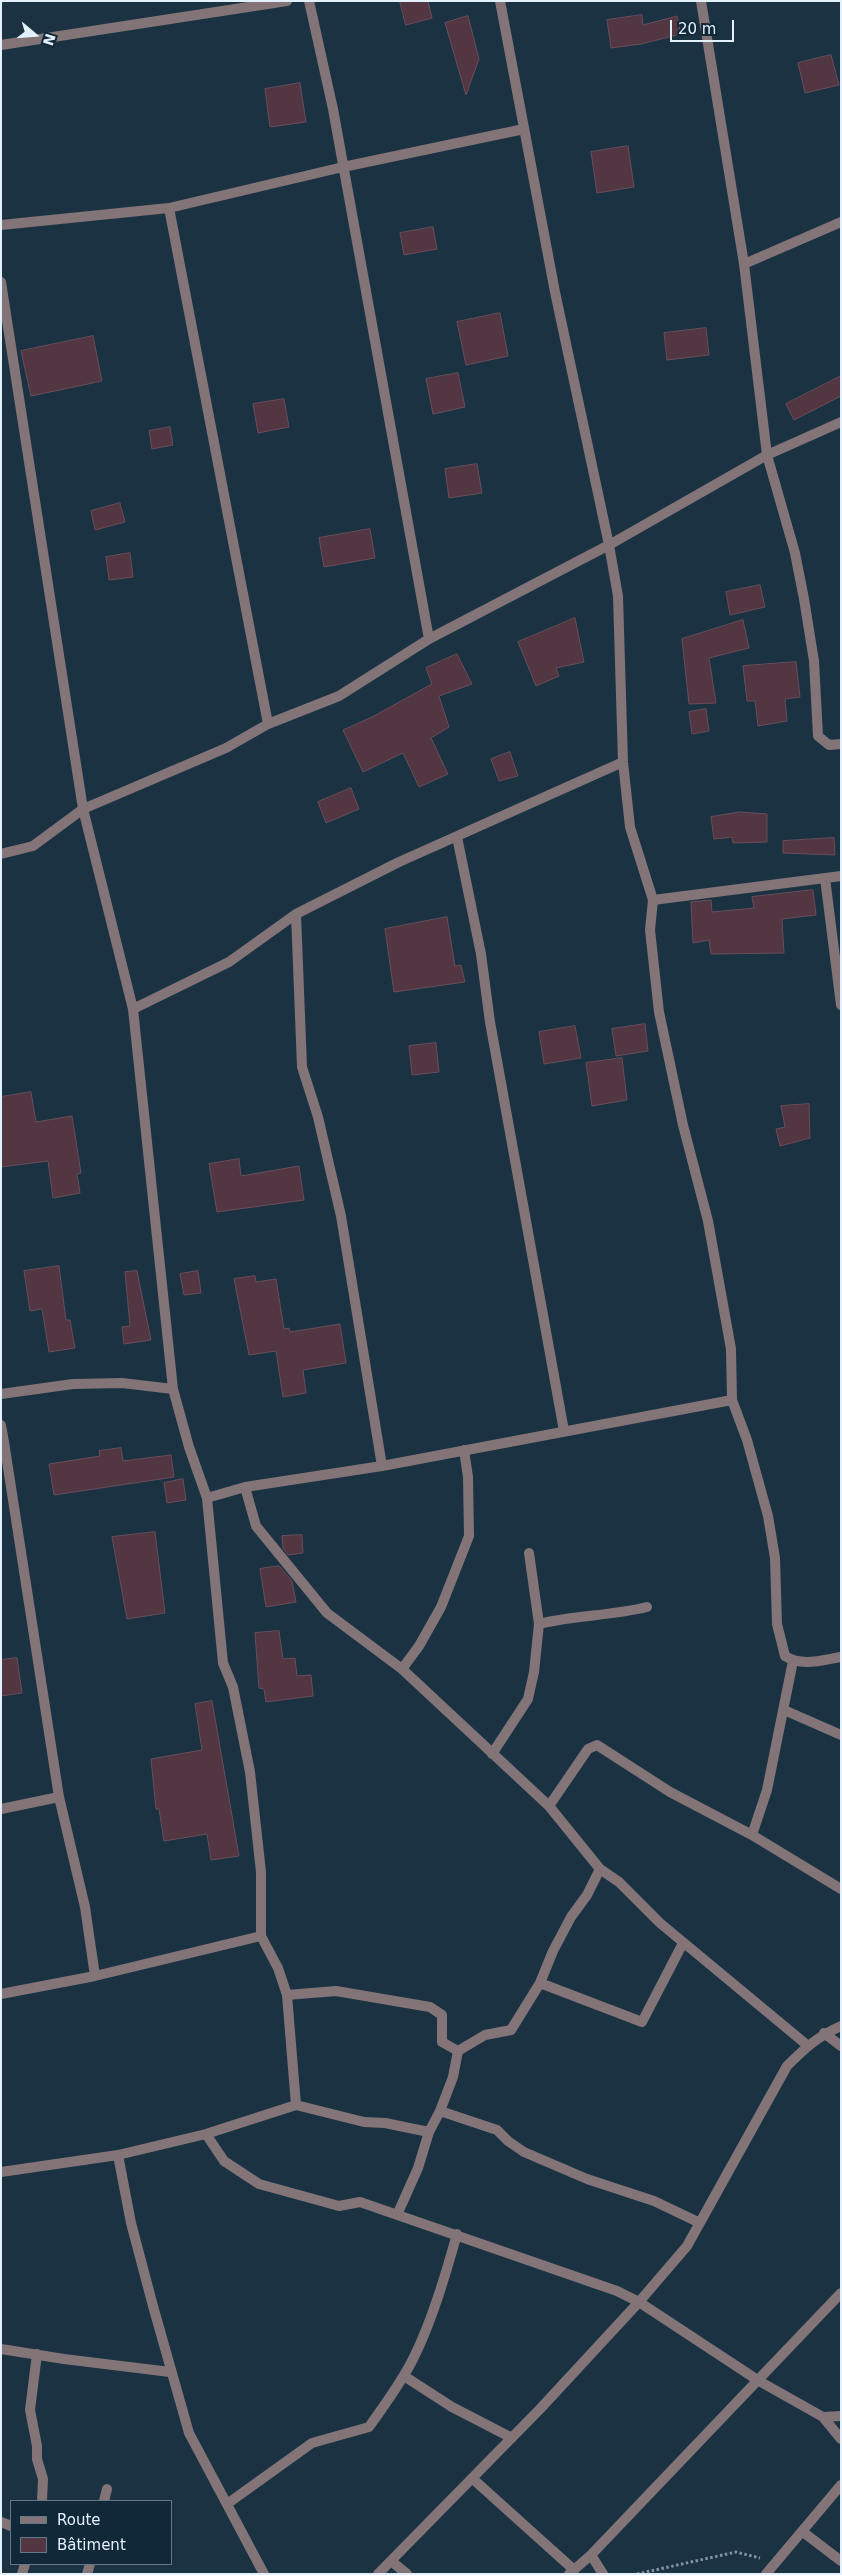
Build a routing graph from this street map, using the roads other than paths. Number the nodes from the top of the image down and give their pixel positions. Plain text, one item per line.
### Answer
1 (287, 1) edge
2 (309, 1) edge
3 (500, 1) edge
4 (701, 1) edge
5 (1, 45) edge
6 (524, 129) junction
7 (343, 167) junction
8 (168, 208) junction
9 (841, 222) edge
10 (1, 225) edge
11 (744, 264) junction
12 (1, 282) edge
13 (841, 422) edge
14 (767, 455) junction
15 (609, 545) junction
16 (429, 638) junction
17 (268, 724) junction
18 (841, 744) edge
19 (623, 762) junction
20 (83, 808) junction
21 (457, 837) junction
22 (1, 854) edge
23 (841, 876) edge
24 (825, 878) junction
25 (653, 900) junction
26 (296, 914) junction
27 (840, 992) edge
28 (841, 1005) edge
29 (133, 1010) junction
30 (173, 1389) junction
31 (1, 1394) edge
32 (732, 1400) junction
33 (1, 1425) edge
34 (564, 1431) junction
35 (3, 1443) edge
36 (464, 1450) junction
37 (382, 1466) junction
38 (245, 1487) junction
39 (207, 1498) junction
40 (529, 1553) dead end
41 (647, 1607) dead end
42 (540, 1624) junction
43 (841, 1657) edge
44 (793, 1661) junction
45 (402, 1669) junction
46 (784, 1710) junction
47 (841, 1735) edge
48 (492, 1754) junction
49 (58, 1797) junction
50 (549, 1806) junction
51 (1, 1809) edge
52 (752, 1835) junction
53 (600, 1869) junction
54 (841, 1889) edge
55 (261, 1936) junction
56 (683, 1943) junction
57 (95, 1976) junction
58 (540, 1983) junction
59 (1, 1994) edge
60 (287, 1995) junction
61 (841, 2026) edge
62 (824, 2033) junction
63 (807, 2045) junction
64 (841, 2046) edge
65 (458, 2051) junction
66 (296, 2105) junction
67 (440, 2111) junction
68 (429, 2132) junction
69 (206, 2134) junction
70 (118, 2155) junction
71 (1, 2172) edge
72 (397, 2215) junction
73 (700, 2223) junction
74 (457, 2234) junction
75 (841, 2293) edge
76 (639, 2302) junction
77 (1, 2349) edge
78 (37, 2354) junction
79 (170, 2372) junction
80 (404, 2376) junction
81 (759, 2381) junction
82 (841, 2416) edge
83 (823, 2417) junction
84 (512, 2438) junction
85 (841, 2439) edge
86 (473, 2479) junction
87 (107, 2489) dead end
88 (839, 2490) edge
89 (42, 2500) edge
90 (104, 2500) edge
91 (226, 2504) junction
92 (803, 2532) junction
93 (591, 2555) junction
94 (391, 2561) junction
95 (841, 2561) edge
96 (571, 2571) edge
97 (264, 2574) edge
98 (378, 2574) edge
99 (407, 2574) edge
100 (603, 2574) edge
101 (766, 2574) edge

1 - 5 street
2 - 7 street
3 - 6 street
4 - 11 street
6 - 7 street
6 - 15 street
7 - 8 street
7 - 16 street
8 - 10 street
8 - 17 street
9 - 11 street
11 - 14 street
12 - 20 street
13 - 14 street
14 - 15 street
14 - 18 street
15 - 16 street
15 - 19 street
16 - 17 street
17 - 20 street
19 - 21 street
19 - 25 street
20 - 22 street
20 - 29 street
21 - 26 street
21 - 34 street
23 - 24 street
24 - 25 street
24 - 27 street
25 - 32 street
26 - 29 street
26 - 37 street
27 - 28 street
29 - 30 street
30 - 31 street
30 - 39 street
32 - 34 street
32 - 44 street
33 - 35 street
34 - 36 street
35 - 49 street
36 - 37 street
36 - 45 street
37 - 38 street
38 - 39 street
38 - 45 street
39 - 55 street
40 - 42 street
41 - 42 street
42 - 48 street
43 - 44 street
44 - 46 street
45 - 48 street
46 - 47 street
46 - 52 street
48 - 50 street
49 - 51 street
49 - 57 street
50 - 52 street
50 - 53 street
52 - 54 street
53 - 56 street
53 - 58 street
55 - 57 street
55 - 60 street
56 - 58 street
56 - 63 street
57 - 59 street
58 - 65 street
60 - 65 street
60 - 66 street
61 - 62 street
62 - 63 street
62 - 64 street
63 - 73 street
65 - 67 street
66 - 68 street
66 - 69 street
67 - 68 street
67 - 73 street
68 - 72 street
69 - 70 street
69 - 72 street
70 - 71 street
70 - 79 street
72 - 74 street
73 - 76 street
74 - 76 street
74 - 80 street
75 - 81 street
76 - 81 street
76 - 84 street
77 - 78 street
78 - 79 street
78 - 89 street
79 - 91 street
80 - 84 street
80 - 91 street
81 - 83 street
81 - 93 street
82 - 83 street
83 - 85 street
84 - 86 street
86 - 94 street
86 - 96 street
87 - 90 street
88 - 92 street
91 - 97 street
92 - 95 street
92 - 101 street
93 - 96 street
93 - 100 street
94 - 98 street
94 - 99 street

